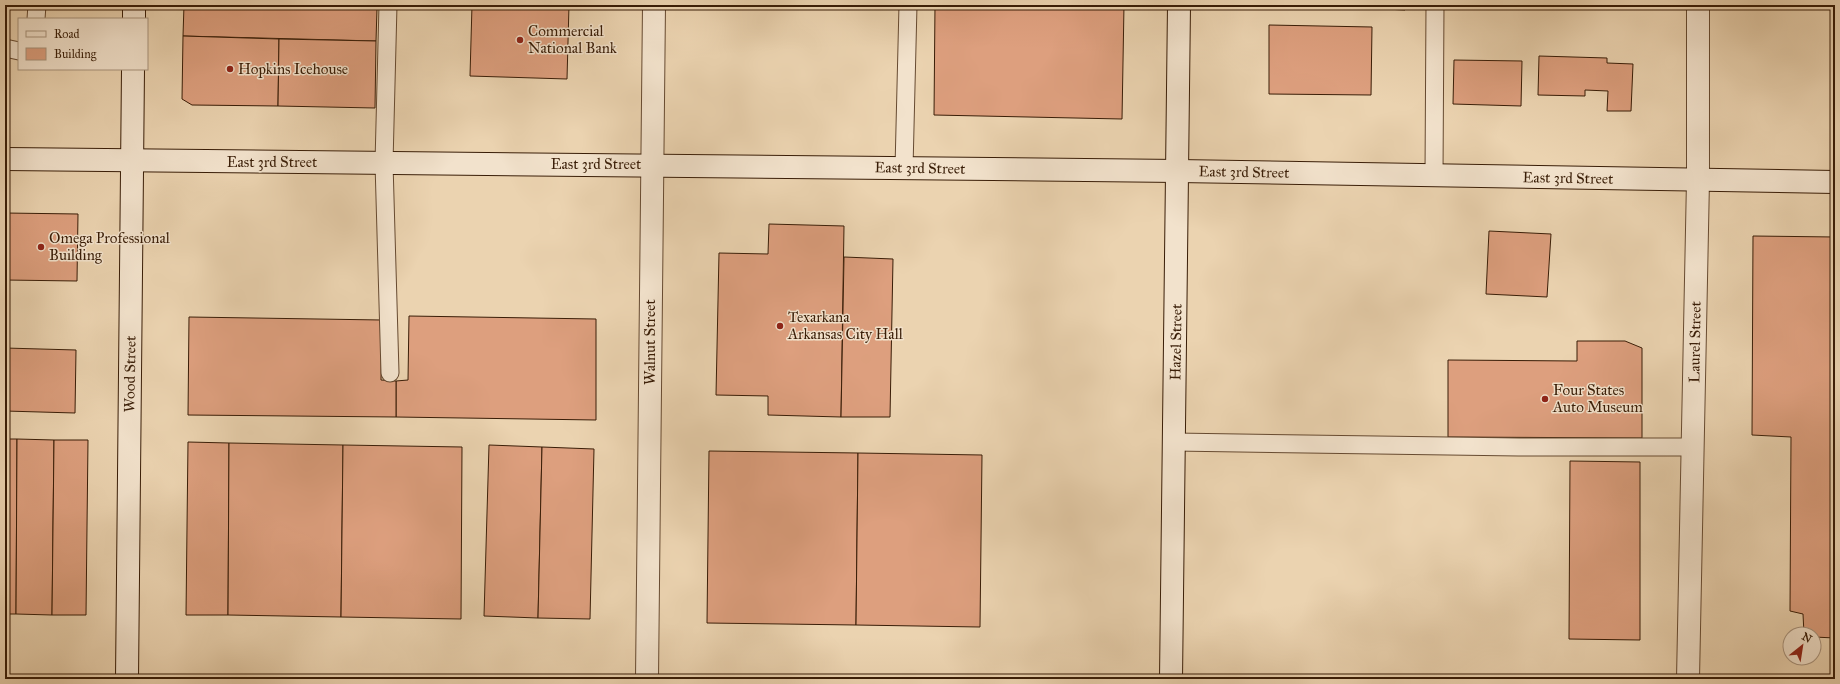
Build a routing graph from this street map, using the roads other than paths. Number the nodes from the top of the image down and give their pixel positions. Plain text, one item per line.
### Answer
1 (37, 5) edge
2 (134, 5) edge
3 (388, 5) edge
4 (654, 5) edge
5 (908, 5) edge
6 (1179, 5) edge
7 (1435, 5) edge
8 (1698, 5) edge
9 (36, 18) edge
10 (134, 18) edge
11 (5, 48) edge
12 (18, 51) edge
13 (134, 70) edge
14 (5, 159) edge
15 (133, 161) junction
16 (384, 163) junction
17 (651, 165) junction
18 (904, 168) junction
19 (1178, 171) junction
20 (1434, 176) junction
21 (1698, 180) junction
22 (1835, 182) edge
23 (390, 373) dead end
24 (1174, 442) junction
25 (1692, 447) junction
26 (127, 679) edge
27 (648, 679) edge
28 (1171, 679) edge
29 (1688, 679) edge

1 - 9 lane
2 - 10 street
3 - 16 lane
4 - 17 street, Walnut Street
5 - 18 lane
6 - 19 street, Hazel Street
7 - 20 lane
8 - 21 street, Laurel Street
11 - 12 lane
13 - 15 street, Wood Street
14 - 15 street, East 3rd Street
15 - 16 street, East 3rd Street
15 - 26 street, Wood Street
16 - 17 street, East 3rd Street
16 - 23 lane
17 - 18 street, East 3rd Street
17 - 27 street, Walnut Street
18 - 19 street, East 3rd Street
19 - 20 street, East 3rd Street
19 - 24 street, Hazel Street
20 - 21 street, East 3rd Street
21 - 22 street, East 3rd Street
21 - 25 street, Laurel Street
24 - 25 lane
24 - 28 street, Hazel Street
25 - 29 street, Laurel Street

